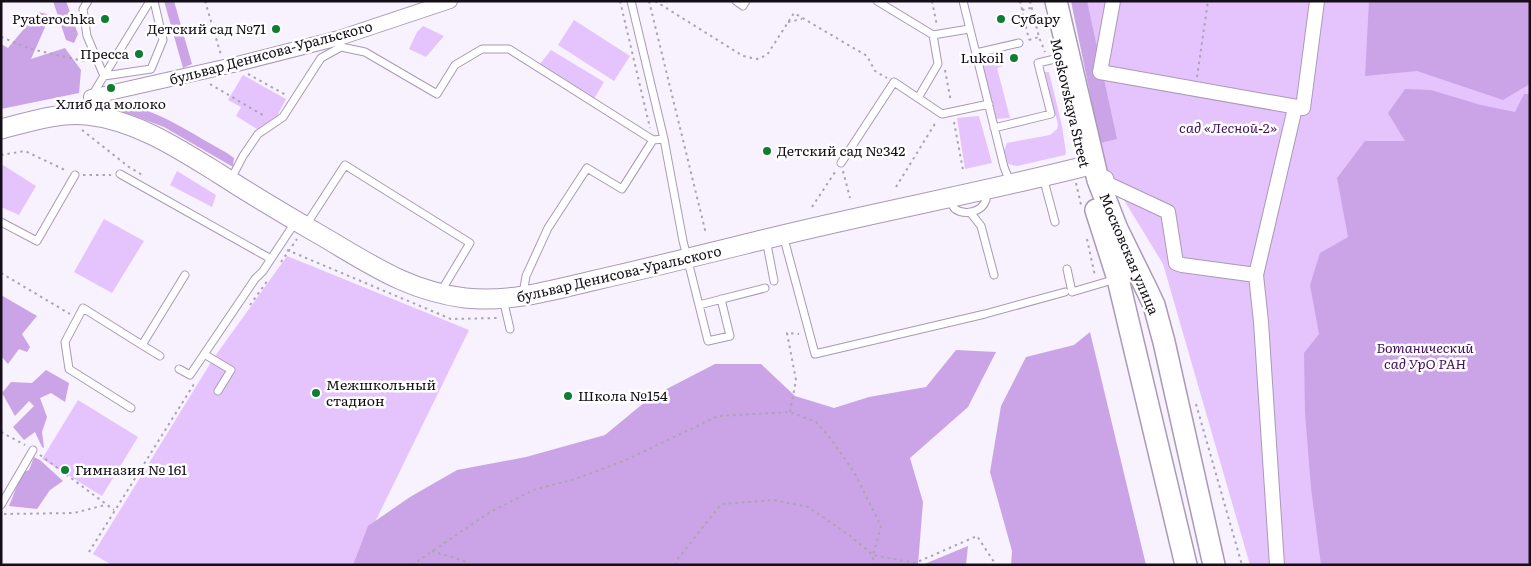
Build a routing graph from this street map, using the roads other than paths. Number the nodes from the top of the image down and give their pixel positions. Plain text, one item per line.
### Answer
1 (88, 1) edge
2 (150, 1) edge
3 (154, 1) edge
4 (450, 1) edge
5 (632, 1) edge
6 (736, 1) edge
7 (746, 1) edge
8 (877, 1) edge
9 (963, 1) edge
10 (1056, 1) edge
11 (1113, 1) edge
12 (1317, 1) edge
13 (1038, 5) edge
14 (969, 29) junction
15 (934, 35) junction
16 (1019, 43) dead end
17 (976, 53) junction
18 (1054, 59) junction
19 (104, 76) junction
20 (918, 98) junction
21 (989, 104) junction
22 (89, 106) junction
23 (1296, 108) junction
24 (994, 128) junction
25 (1, 129) edge
26 (664, 139) junction
27 (653, 140) junction
28 (841, 163) road end
29 (1092, 170) junction
30 (120, 174) road end
31 (75, 175) road end
32 (1043, 176) junction
33 (230, 181) junction
34 (1010, 183) junction
35 (987, 189) junction
36 (949, 198) junction
37 (970, 212) junction
38 (1, 222) edge
39 (1055, 222) dead end
40 (301, 227) junction
41 (775, 237) junction
42 (271, 259) junction
43 (688, 259) junction
44 (1067, 269) dead end
45 (1256, 274) junction
46 (185, 275) dead end
47 (994, 275) dead end
48 (1118, 279) junction
49 (774, 281) dead end
50 (766, 288) dead end
51 (1064, 292) dead end
52 (440, 293) junction
53 (523, 296) junction
54 (503, 299) junction
55 (721, 299) junction
56 (699, 304) junction
57 (510, 329) dead end
58 (142, 345) junction
59 (204, 354) junction
60 (160, 356) dead end
61 (178, 368) dead end
62 (218, 391) dead end
63 (131, 408) dead end
64 (33, 450) road end
65 (1, 505) edge
66 (1186, 565) edge
67 (1214, 565) edge
68 (1277, 565) edge

1 - 19 lane
2 - 19 lane
3 - 19 lane
4 - 22 street, бульвар Денисова-Уральского
5 - 26 lane
6 - 7 lane
8 - 15 lane
9 - 14 lane
10 - 29 main road, Московская улица
11 - 23 street
12 - 23 street
13 - 18 main road, Moskovskaya Street
14 - 15 lane
14 - 17 lane
15 - 20 lane
16 - 17 lane
17 - 21 lane
18 - 24 lane
18 - 29 main road, Moskovskaya Street
19 - 22 lane
20 - 21 lane
20 - 28 lane
21 - 24 lane
22 - 25 street, бульвар Денисова-Уральского
22 - 33 street, бульвар Денисова-Уральского
23 - 45 street
24 - 34 lane
26 - 27 lane
26 - 43 lane
27 - 33 lane
27 - 53 lane
29 - 32 street, бульвар Денисова-Уральского
29 - 45 street
29 - 48 main road, Московская улица
29 - 67 main road, Московская улица
30 - 42 lane
31 - 38 lane
32 - 34 street, бульвар Денисова-Уральского
32 - 39 lane
33 - 40 street, бульвар Денисова-Уральского
34 - 35 street, бульвар Денисова-Уральского
35 - 36 street, бульвар Денисова-Уральского
35 - 37 lane
36 - 37 lane
36 - 41 street, бульвар Денисова-Уральского
37 - 47 lane
40 - 42 lane
40 - 52 street, бульвар Денисова-Уральского
40 - 52 lane
41 - 43 street, бульвар Денисова-Уральского
41 - 49 lane
41 - 51 lane
42 - 59 lane
43 - 53 street, бульвар Денисова-Уральского
43 - 56 lane
44 - 48 lane
45 - 68 street
46 - 58 lane
48 - 66 main road, Московская улица
50 - 55 lane
52 - 54 street, бульвар Денисова-Уральского
53 - 54 street, бульвар Денисова-Уральского
54 - 57 lane
55 - 56 lane
55 - 56 lane
58 - 60 lane
58 - 63 lane
59 - 61 lane
59 - 62 lane
64 - 65 lane

